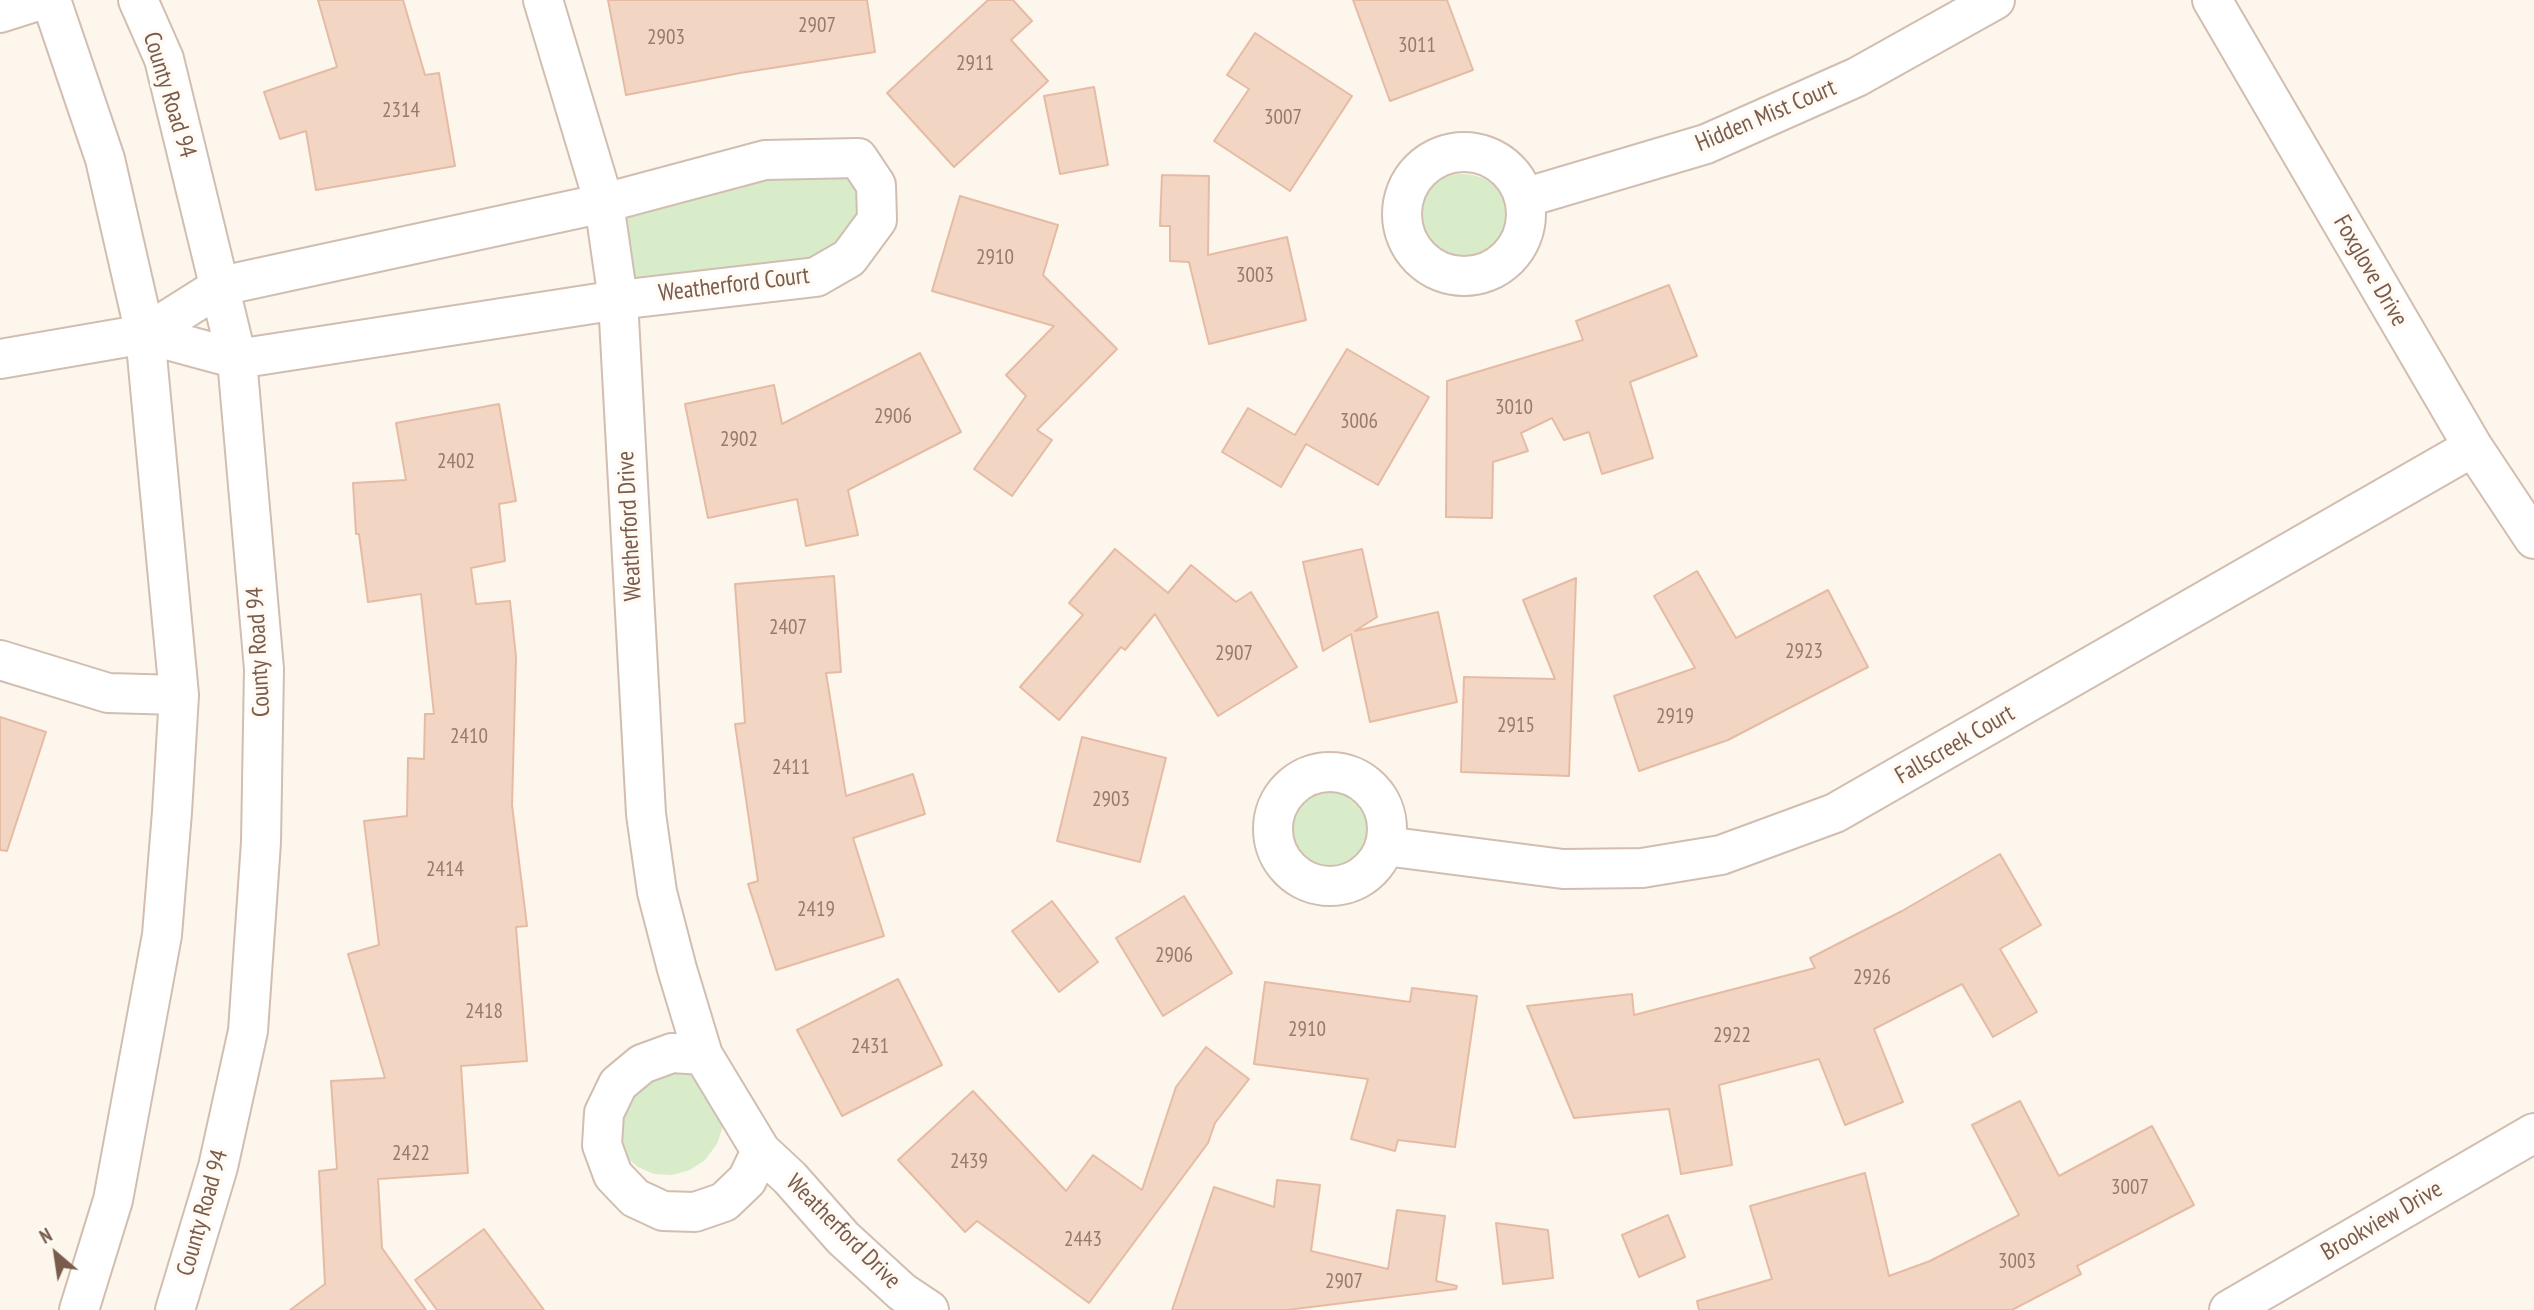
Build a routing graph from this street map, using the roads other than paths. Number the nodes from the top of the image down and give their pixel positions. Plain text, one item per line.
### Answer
1 (41, 0) edge
2 (51, 0) edge
3 (138, 0) edge
4 (543, 0) edge
5 (1994, 0) edge
6 (2212, 0) edge
7 (0, 13) edge
8 (1524, 198) dead end
9 (604, 203) junction
10 (221, 286) junction
11 (618, 300) junction
12 (145, 334) junction
13 (0, 359) edge
14 (237, 359) junction
15 (2473, 447) junction
16 (2534, 539) edge
17 (0, 660) edge
18 (179, 695) junction
19 (1385, 846) dead end
20 (703, 1055) junction
21 (2534, 1133) edge
22 (761, 1151) junction
23 (79, 1310) edge
24 (175, 1310) edge
25 (929, 1310) edge
26 (2229, 1310) edge

1 - 7 street
2 - 12 street
3 - 10 street, County Road 94
4 - 9 street, Weatherford Drive
5 - 8 street, Hidden Mist Court
6 - 15 street, Foxglove Drive
9 - 10 street, Weatherford Court
9 - 11 street, Weatherford Drive
9 - 11 street, Weatherford Court
10 - 12 street, Weatherford Court
10 - 14 street, County Road 94
11 - 14 street, Weatherford Court
11 - 20 street, Weatherford Drive
12 - 13 street
12 - 14 street, Weatherford Court
12 - 18 street
14 - 24 street, County Road 94
15 - 16 street, Foxglove Drive
15 - 19 street, Fallscreek Court
17 - 18 street
18 - 23 street
20 - 22 street, Weatherford Drive
20 - 22 street, Weatherford Drive
21 - 26 street, Brookview Drive
22 - 25 street, Weatherford Drive

